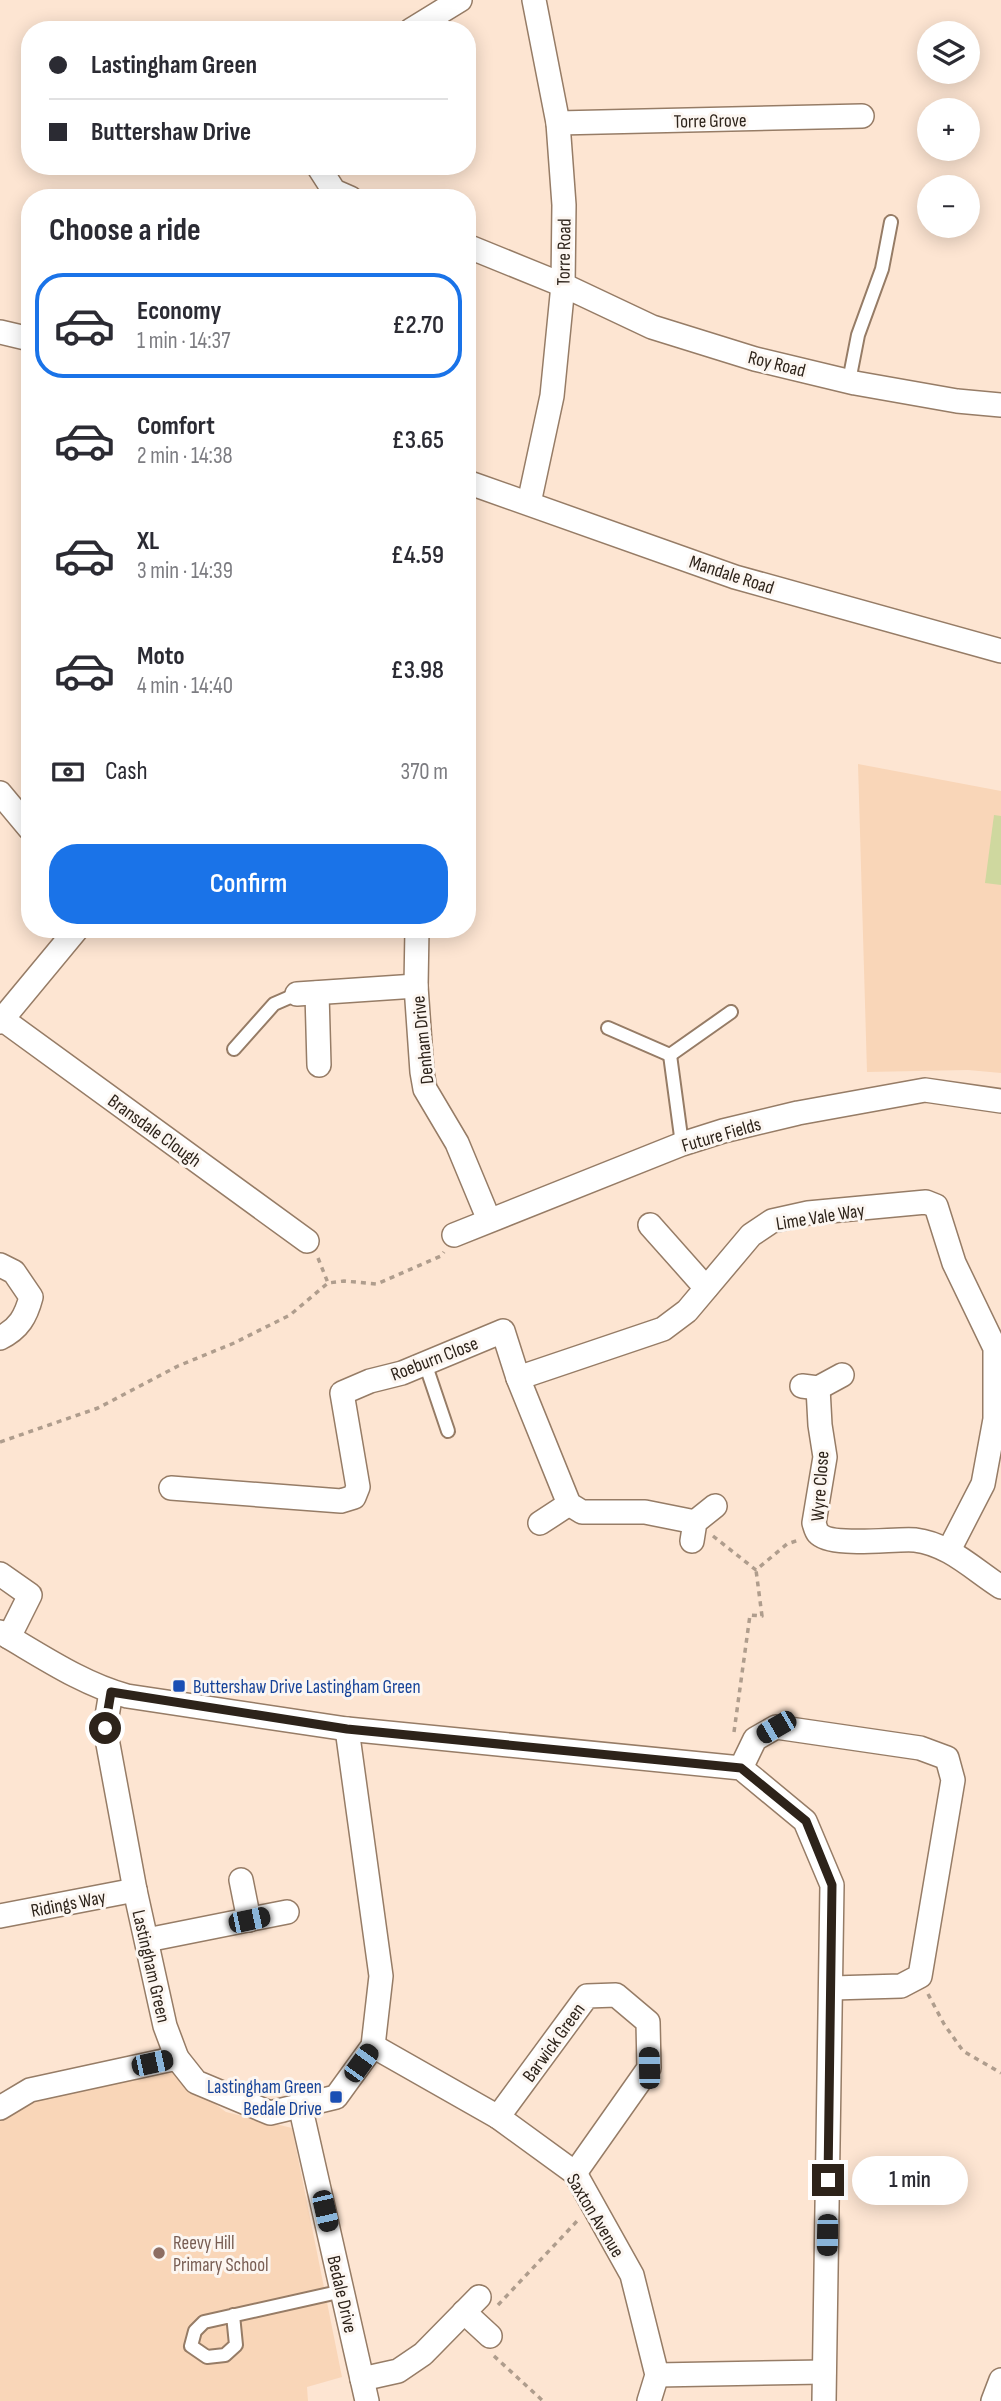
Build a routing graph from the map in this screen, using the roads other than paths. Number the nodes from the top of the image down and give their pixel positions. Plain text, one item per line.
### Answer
1 (460, 0) edge
2 (534, 0) edge
3 (426, 21) edge
4 (862, 116) dead end
5 (558, 123) junction
6 (891, 222) dead end
7 (476, 250) edge
8 (563, 285) junction
9 (0, 332) edge
10 (21, 337) edge
11 (849, 381) junction
12 (1001, 405) edge
13 (476, 485) edge
14 (529, 503) junction
15 (1001, 651) edge
16 (0, 793) edge
17 (21, 818) edge
18 (70, 938) edge
19 (417, 938) edge
20 (416, 986) junction
21 (307, 994) junction
22 (732, 1012) dead end
23 (1, 1021) edge
24 (608, 1028) dead end
25 (234, 1049) dead end
26 (670, 1055) junction
27 (318, 1065) dead end
28 (1001, 1101) edge
29 (682, 1144) junction
30 (489, 1220) junction
31 (650, 1225) dead end
32 (454, 1235) road end
33 (307, 1241) road end
34 (0, 1265) edge
35 (706, 1288) junction
36 (0, 1338) edge
37 (998, 1347) edge
38 (425, 1363) junction
39 (842, 1375) dead end
40 (518, 1378) junction
41 (448, 1431) dead end
42 (171, 1488) dead end
43 (569, 1504) junction
44 (715, 1506) dead end
45 (540, 1523) dead end
46 (949, 1550) junction
47 (0, 1574) edge
48 (1001, 1587) edge
49 (4, 1635) edge
50 (111, 1692) junction
51 (347, 1729) junction
52 (735, 1767) junction
53 (242, 1880) dead end
54 (135, 1890) junction
55 (287, 1912) dead end
56 (0, 1916) edge
57 (249, 1920) junction
58 (147, 1940) junction
59 (832, 1988) junction
60 (373, 2046) junction
61 (177, 2058) junction
62 (300, 2105) junction
63 (0, 2108) edge
64 (498, 2117) junction
65 (575, 2173) junction
66 (343, 2291) junction
67 (233, 2315) dead end
68 (490, 2336) road end
69 (824, 2372) junction
70 (657, 2375) junction
71 (1001, 2380) edge
72 (364, 2390) edge
73 (649, 2401) edge
74 (824, 2401) edge
75 (993, 2401) edge

1 - 3 street
2 - 5 street, Torre Road
4 - 5 street, Torre Grove
5 - 8 street, Torre Road
6 - 11 lane
7 - 8 street, Roy Road
8 - 11 street, Roy Road
8 - 14 street, Torre Road
9 - 10 street
11 - 12 street, Roy Road
13 - 14 street, Mandale Road
14 - 15 street, Mandale Road
16 - 17 street
18 - 23 street
19 - 20 street, Denham Drive
20 - 21 street
20 - 30 street, Denham Drive
21 - 25 lane
21 - 27 street
22 - 26 lane
23 - 33 street, Bransdale Clough
24 - 26 lane
26 - 29 lane
28 - 29 street, Future Fields
29 - 30 street, Future Fields
30 - 32 street, Future Fields
31 - 35 street
34 - 36 street
35 - 37 street, Lime Vale Way
35 - 40 street, Lime Vale Way
37 - 46 street
38 - 40 street, Roeburn Close
38 - 41 lane
38 - 42 street, Roeburn Close
39 - 46 street, Wyre Close
40 - 43 street, Roeburn Close
43 - 44 street
43 - 45 street
46 - 48 street, Wyre Close
47 - 49 street
49 - 50 street
50 - 51 street
50 - 54 street, Lastingham Green
51 - 52 street
51 - 60 street, Lastingham Green
52 - 59 street
52 - 59 street
53 - 57 street
54 - 56 street, Ridings Way
54 - 58 street, Lastingham Green
55 - 57 street
57 - 58 street
58 - 61 street, Lastingham Green
59 - 69 street
60 - 62 street, Lastingham Green
60 - 64 street, Saxton Avenue
61 - 62 street, Lastingham Green
61 - 63 street
62 - 66 street, Bedale Drive
64 - 65 street, Saxton Avenue
64 - 65 street, Barwick Green
65 - 70 street, Saxton Avenue
66 - 67 lane
66 - 72 street, Bedale Drive
68 - 72 street
69 - 70 street
69 - 74 street
70 - 73 street
71 - 75 street

